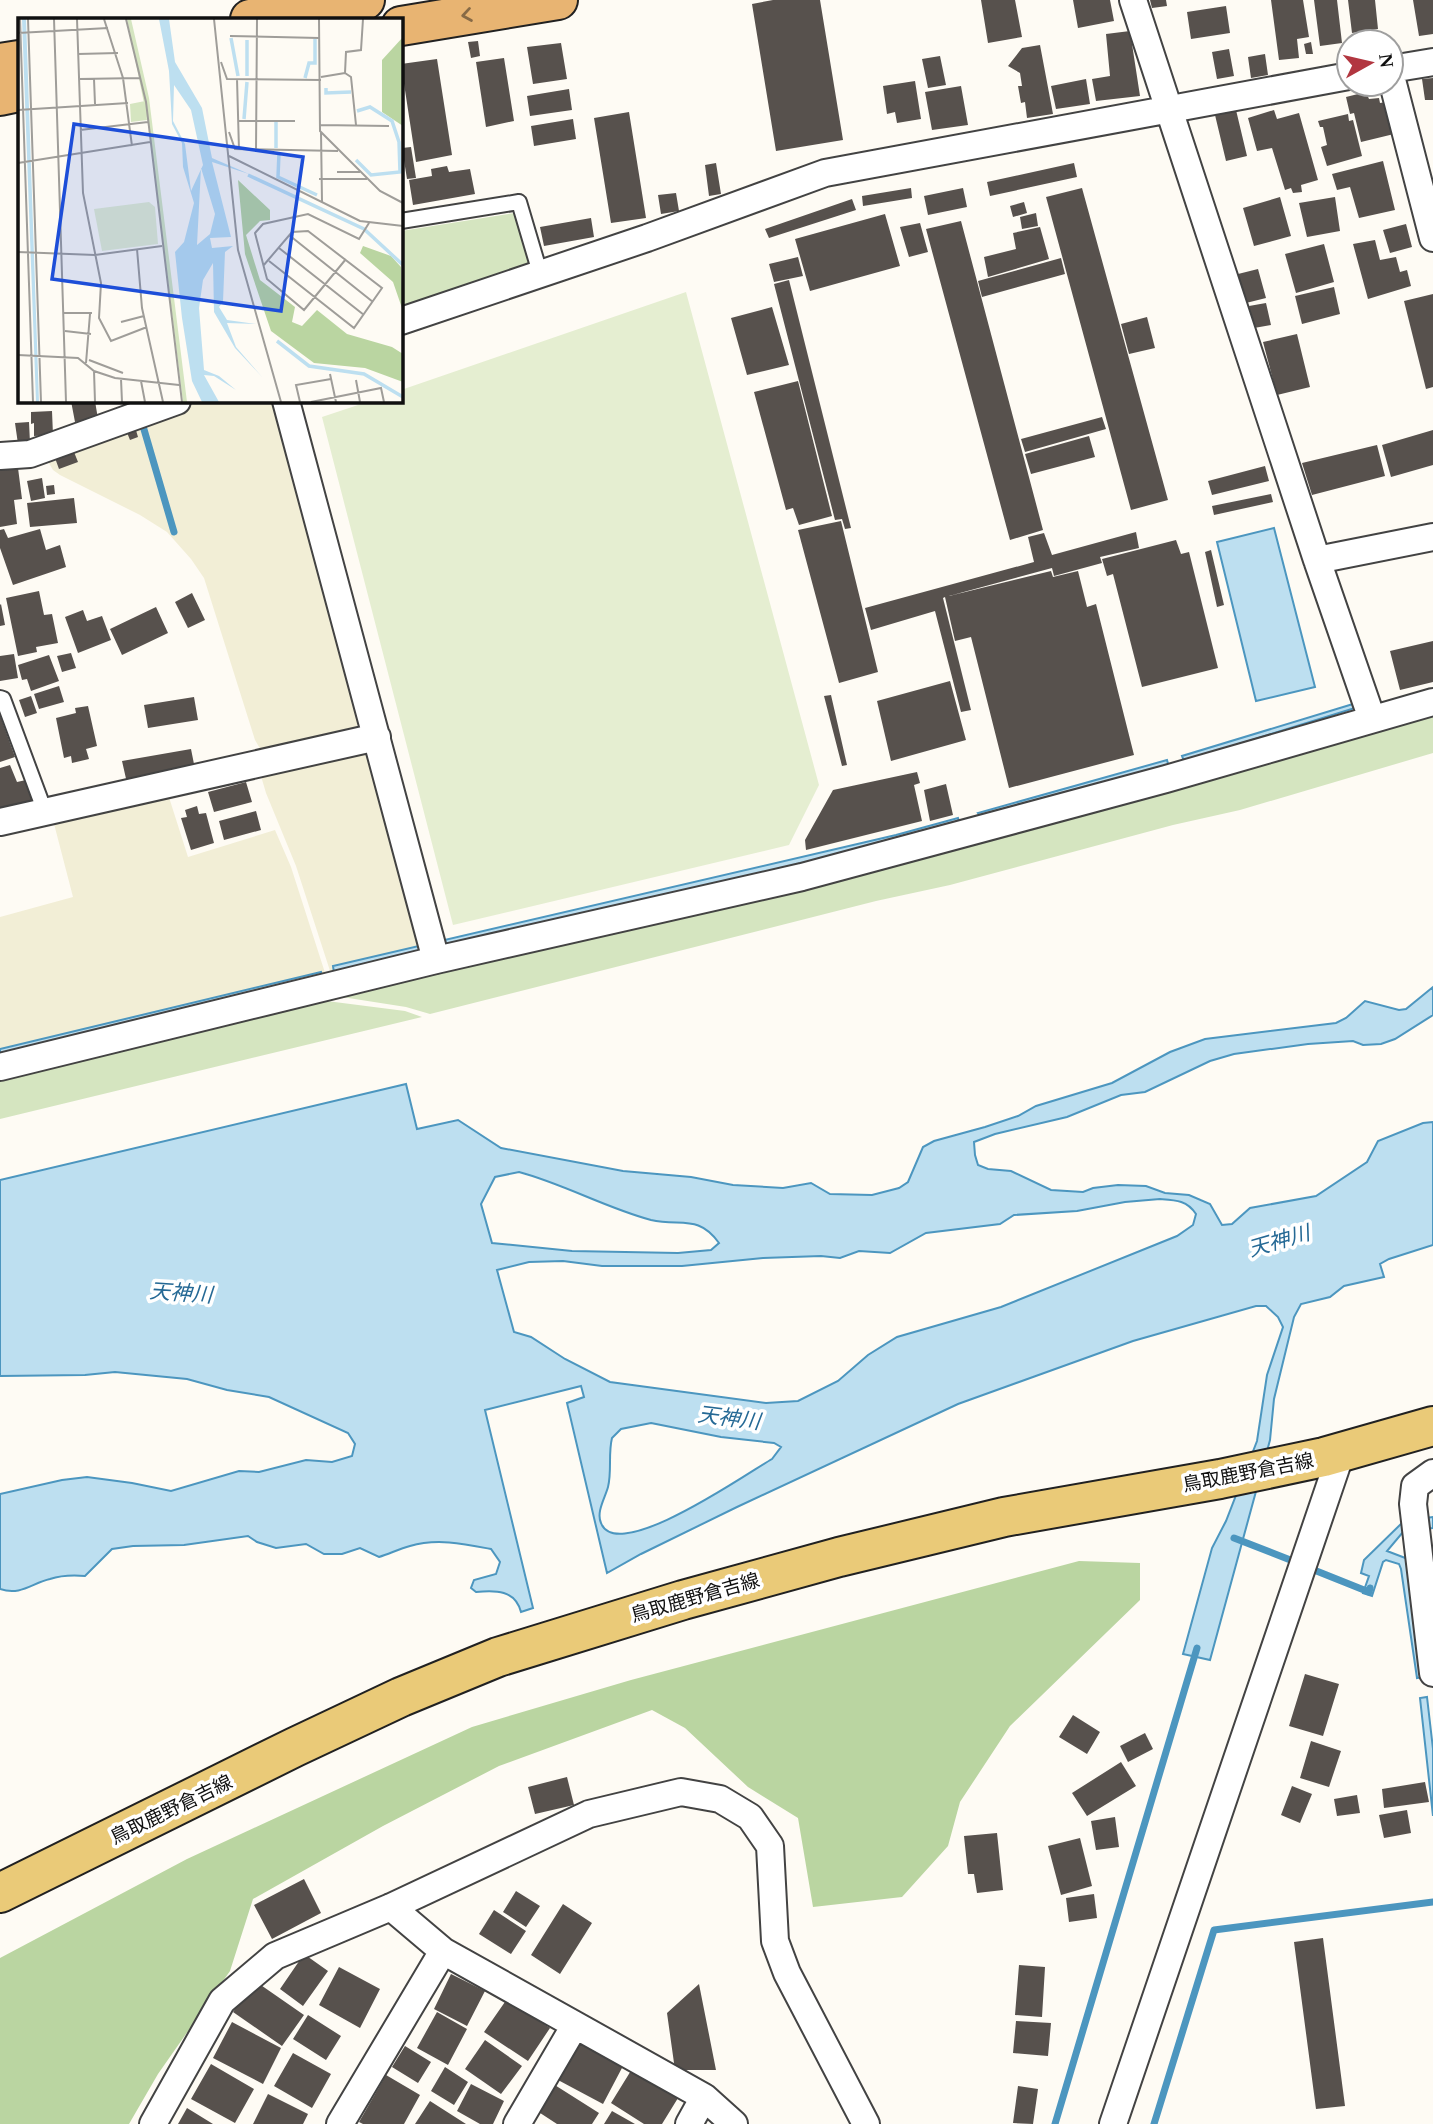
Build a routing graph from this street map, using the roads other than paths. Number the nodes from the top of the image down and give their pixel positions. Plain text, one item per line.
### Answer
1 (365, 0) edge
2 (558, 0) edge
3 (1133, 0) edge
4 (256, 18) edge
5 (402, 26) edge
6 (18, 60) edge
7 (1433, 62) edge
8 (0, 64) edge
9 (1405, 67) edge
10 (1335, 78) edge
11 (18, 92) edge
12 (0, 96) edge
13 (1397, 98) edge
14 (1169, 108) junction
15 (402, 221) edge
16 (1433, 238) edge
17 (540, 273) junction
18 (402, 321) edge
19 (174, 402) edge
20 (286, 402) edge
21 (0, 456) edge
22 (1433, 537) edge
23 (1317, 560) junction
24 (0, 698) edge
25 (1433, 702) edge
26 (1372, 719) junction
27 (377, 737) junction
28 (45, 812) junction
29 (0, 822) edge
30 (436, 960) junction
31 (0, 1067) edge
32 (1433, 1426) edge
33 (1333, 1455) junction
34 (1433, 1473) edge
35 (1425, 1537) edge
36 (1433, 1673) edge
37 (0, 1893) edge
38 (391, 1908) junction
39 (443, 1951) junction
40 (575, 2025) junction
41 (704, 2097) junction
42 (153, 2124) edge
43 (340, 2124) edge
44 (517, 2124) edge
45 (689, 2124) edge
46 (734, 2124) edge
47 (866, 2124) edge
48 (1113, 2124) edge

1 - 4 highway
2 -> 5 highway
3 - 14 street
6 - 8 highway
7 - 9 street
10 - 14 street
11 - 12 highway
13 - 16 street
14 - 17 street
14 - 23 street
15 - 17 lane
17 - 18 street
19 - 21 street
20 - 27 street
22 - 23 street
23 - 26 street
24 - 28 lane
25 - 26 street
26 - 30 street
27 - 28 street
27 - 30 street
28 - 29 street
30 - 31 street
32 - 33 main road, 鳥取鹿野倉吉線
33 - 37 main road, 鳥取鹿野倉吉線
33 - 48 street
34 - 35 street
35 - 36 street
38 - 39 street
38 - 42 street
38 - 47 street
39 - 40 street
39 - 43 street
40 - 41 street
40 - 44 street
41 - 45 street
41 - 46 street

